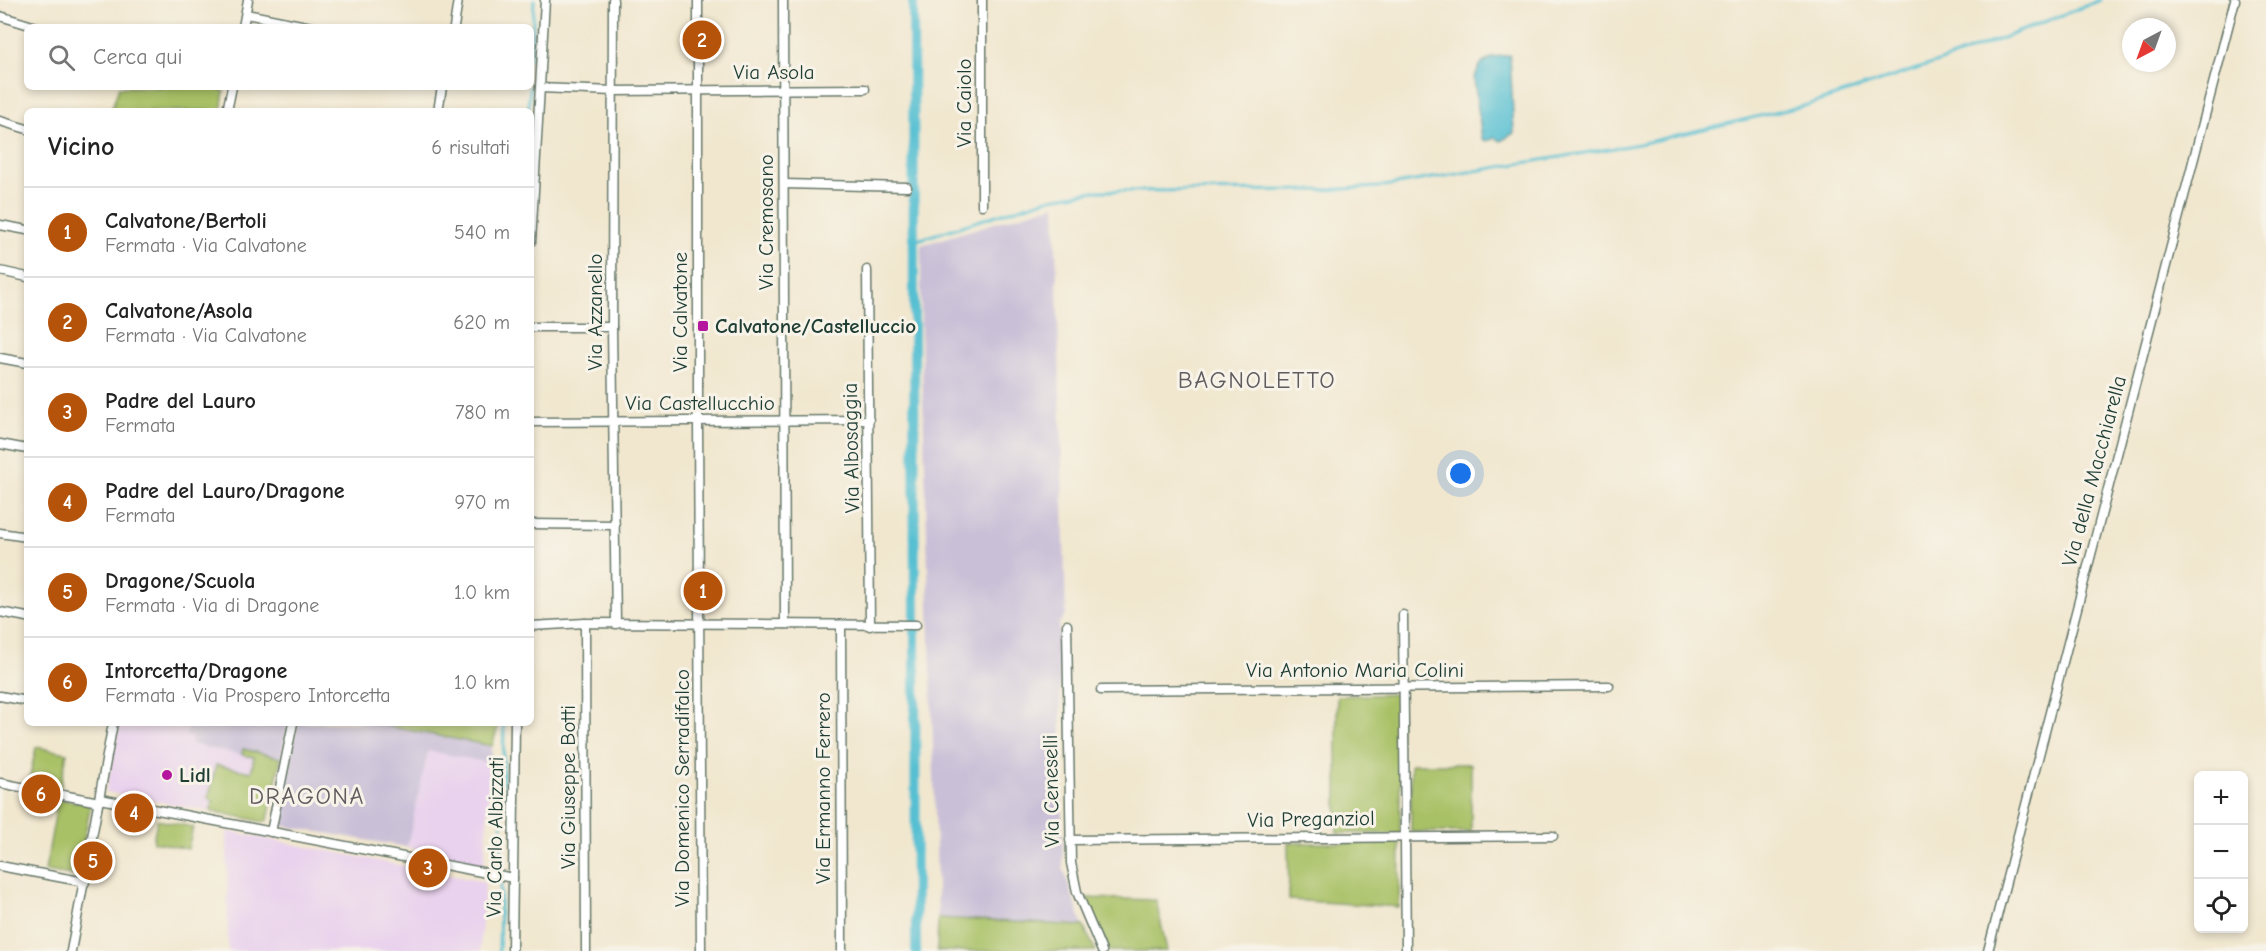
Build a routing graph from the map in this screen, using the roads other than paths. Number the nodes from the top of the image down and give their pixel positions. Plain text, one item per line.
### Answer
1 (248, 0) edge
2 (458, 0) edge
3 (545, 0) edge
4 (613, 0) edge
5 (698, 0) edge
6 (783, 0) edge
7 (982, 0) edge
8 (2235, 0) edge
9 (246, 14) junction
10 (0, 16) edge
11 (26, 24) edge
12 (244, 24) edge
13 (296, 24) edge
14 (454, 24) edge
15 (540, 88) junction
16 (865, 89) dead end
17 (231, 90) edge
18 (442, 90) edge
19 (613, 91) junction
20 (698, 91) junction
21 (783, 91) junction
22 (228, 108) edge
23 (438, 108) edge
24 (0, 121) edge
25 (24, 128) edge
26 (784, 183) junction
27 (908, 187) dead end
28 (534, 191) edge
29 (982, 206) dead end
30 (0, 225) edge
31 (24, 229) edge
32 (867, 270) dead end
33 (0, 272) edge
34 (24, 276) edge
35 (534, 327) edge
36 (612, 327) junction
37 (0, 358) edge
38 (24, 362) edge
39 (869, 420) junction
40 (614, 421) junction
41 (784, 421) junction
42 (534, 422) edge
43 (698, 422) junction
44 (0, 444) edge
45 (24, 448) edge
46 (534, 524) edge
47 (615, 525) junction
48 (0, 533) edge
49 (24, 537) edge
50 (0, 612) edge
51 (1403, 615) dead end
52 (24, 616) edge
53 (585, 623) junction
54 (616, 624) junction
55 (785, 624) junction
56 (699, 625) junction
57 (916, 625) dead end
58 (1067, 625) dead end
59 (534, 626) edge
60 (841, 626) junction
61 (870, 626) junction
62 (1609, 686) dead end
63 (1404, 688) junction
64 (1101, 690) dead end
65 (0, 696) edge
66 (24, 700) edge
67 (112, 726) edge
68 (292, 726) edge
69 (515, 726) edge
70 (0, 783) edge
71 (100, 800) junction
72 (271, 832) junction
73 (1406, 836) junction
74 (1553, 836) dead end
75 (1070, 840) junction
76 (0, 866) edge
77 (513, 878) junction
78 (84, 882) junction
79 (71, 951) edge
80 (512, 951) edge
81 (586, 951) edge
82 (701, 951) edge
83 (842, 951) edge
84 (1102, 951) edge
85 (1406, 951) edge
86 (1988, 951) edge

1 - 9 street
2 - 14 street
3 - 15 street
4 - 19 street, Via Azzanello
5 - 20 street, Via Calvatone
6 - 21 street, Via Cremosano
7 - 29 street, Via Caiolo
8 - 86 street, Via della Macchiarella
9 - 12 street
9 - 13 street
10 - 11 street
15 - 19 street, Via Asola
15 - 28 street
16 - 21 street, Via Asola
17 - 22 street
18 - 23 street
19 - 20 street, Via Asola
19 - 36 street, Via Azzanello
20 - 21 street, Via Asola
20 - 43 street, Via Calvatone
21 - 26 street, Via Cremosano
24 - 25 street
26 - 27 street
26 - 41 street, Via Cremosano
30 - 31 street
32 - 39 street, Via Albosaggia
33 - 34 street
35 - 36 street
36 - 40 street, Via Azzanello
37 - 38 street
39 - 41 street, Via Castellucchio
39 - 61 street, Via Albosaggia
40 - 42 street, Via Castellucchio
40 - 43 street, Via Castellucchio
40 - 47 street, Via Azzanello
41 - 43 street, Via Castellucchio
41 - 55 street, Via Cremosano
43 - 56 street, Via Calvatone
44 - 45 street
46 - 47 street
47 - 54 street, Via Azzanello
48 - 49 street
50 - 52 street
51 - 63 street
53 - 54 street
53 - 59 street
53 - 81 street, Via Giuseppe Botti
54 - 56 street
55 - 56 street
55 - 60 street
56 - 82 street, Via Domenico Serradifalco
57 - 61 street
58 - 75 street, Via Ceneselli
60 - 61 street
60 - 83 street, Via Ermanno Ferrero
62 - 63 street, Via Antonio Maria Colini
63 - 64 street, Via Antonio Maria Colini
63 - 73 street
65 - 66 street
67 - 71 street
68 - 72 street
69 - 77 street, Via Carlo Albizzati
70 - 71 street
71 - 72 street
71 - 78 street
72 - 77 street
73 - 74 street, Via Preganziol
73 - 75 street, Via Preganziol
73 - 85 street
75 - 84 street, Via Ceneselli
76 - 78 street
77 - 80 street, Via Carlo Albizzati
78 - 79 street

